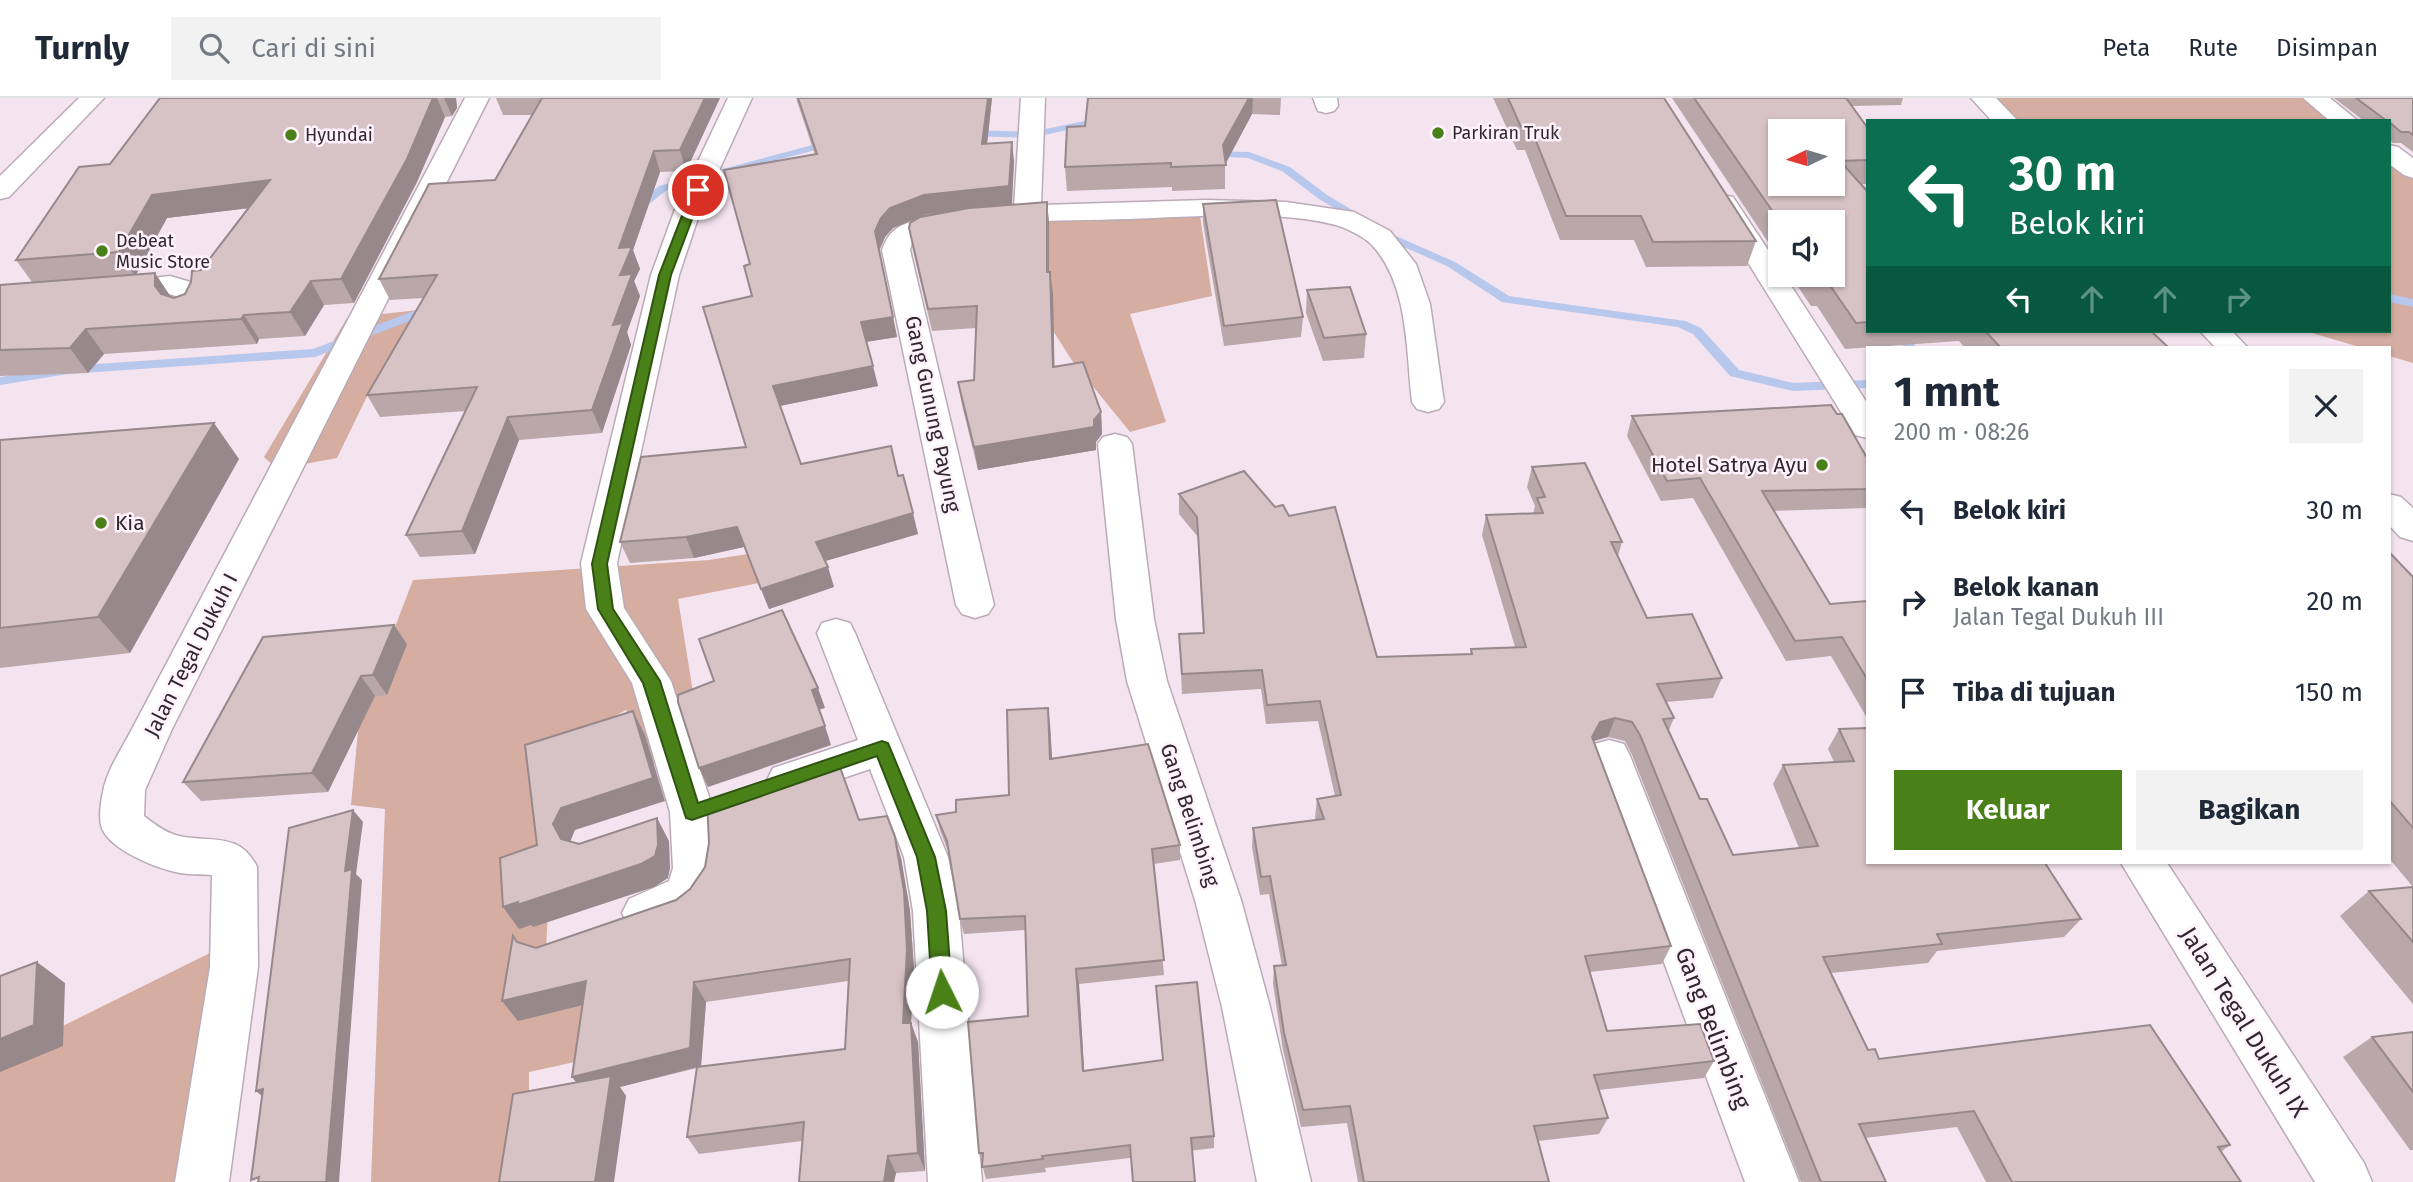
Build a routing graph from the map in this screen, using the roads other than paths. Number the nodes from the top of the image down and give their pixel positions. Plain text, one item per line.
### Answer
1 (92, 98) edge
2 (477, 98) edge
3 (740, 98) edge
4 (1032, 98) edge
5 (1983, 98) edge
6 (2315, 98) edge
7 (2004, 119) edge
8 (2343, 119) edge
9 (2391, 154) edge
10 (2413, 170) edge
11 (1710, 181) edge
12 (0, 191) edge
13 (1027, 214) junction
14 (78, 293) edge
15 (189, 312) edge
16 (2217, 333) edge
17 (2230, 346) edge
18 (1428, 402) dead end
19 (1866, 426) edge
20 (1115, 444) dead end
21 (2391, 507) edge
22 (2413, 529) edge
23 (975, 605) dead end
24 (836, 634) dead end
25 (882, 748) junction
26 (1609, 756) dead end
27 (708, 807) junction
28 (2144, 864) edge
29 (610, 925) edge
30 (202, 1182) edge
31 (955, 1182) edge
32 (1284, 1182) edge
33 (1772, 1182) edge
34 (2345, 1182) edge

1 - 12 street
2 - 30 street, Jalan Tegal Dukuh I
3 - 27 street
4 - 13 street
5 - 7 street
6 - 8 street
9 - 10 street
11 - 19 street
13 - 18 street
13 - 23 street, Gang Gunung Payung
14 - 15 street
16 - 17 street
20 - 32 street, Gang Belimbing
21 - 22 street
24 - 25 street
25 - 27 street
25 - 31 street
26 - 33 street, Gang Belimbing
27 - 29 street
28 - 34 street, Jalan Tegal Dukuh IX

